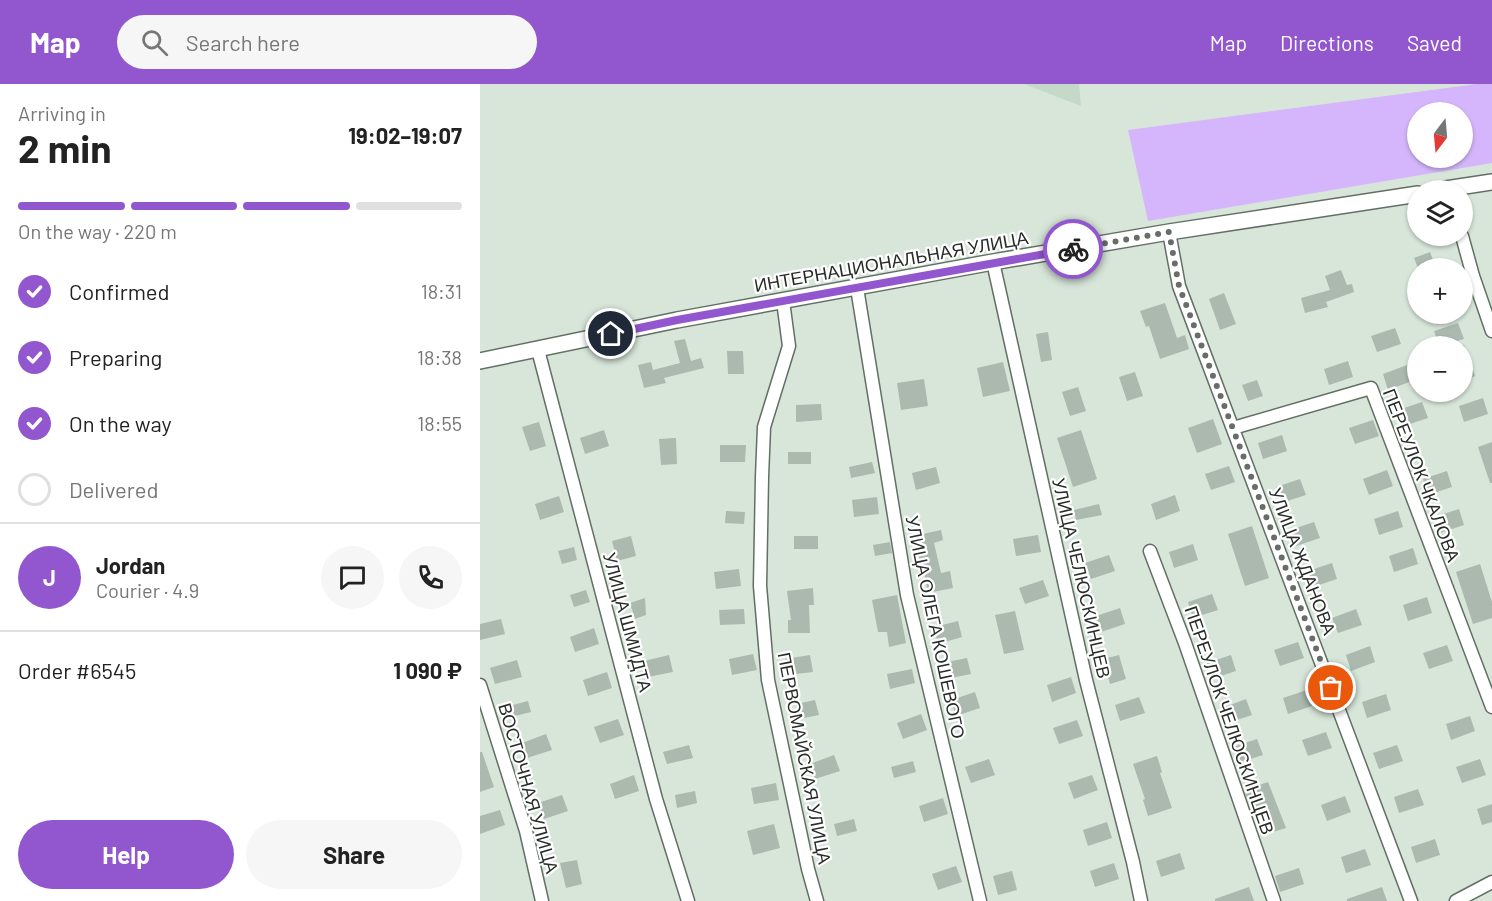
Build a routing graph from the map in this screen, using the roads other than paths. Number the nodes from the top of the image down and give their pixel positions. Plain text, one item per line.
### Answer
1 (1492, 182) edge
2 (1473, 185) edge
3 (1407, 196) edge
4 (1169, 232) junction
5 (1465, 246) edge
6 (993, 262) junction
7 (857, 288) junction
8 (783, 301) junction
9 (1492, 331) edge
10 (538, 350) junction
11 (480, 361) edge
12 (1233, 428) junction
13 (1150, 550) dead end
14 (480, 685) edge
15 (1492, 707) edge
16 (1492, 882) edge
17 (542, 901) edge
18 (688, 901) edge
19 (817, 901) edge
20 (981, 901) edge
21 (1142, 901) edge
22 (1274, 901) edge
23 (1411, 901) edge
24 (1456, 901) edge

1 - 2 street
3 - 4 street, ИНТЕРНАЦИОНАЛЬНАЯ УЛИЦА
4 - 6 street, ИНТЕРНАЦИОНАЛЬНАЯ УЛИЦА
4 - 12 street, УЛИЦА ЖДАНОВА
5 - 9 street
6 - 7 street, ИНТЕРНАЦИОНАЛЬНАЯ УЛИЦА
6 - 21 street, УЛИЦА ЧЕЛЮСКИНЦЕВ
7 - 8 street, ИНТЕРНАЦИОНАЛЬНАЯ УЛИЦА
7 - 20 street, УЛИЦА ОЛЕГА КОШЕВОГО
8 - 10 street, ИНТЕРНАЦИОНАЛЬНАЯ УЛИЦА
8 - 19 street, ПЕРВОМАЙСКАЯ УЛИЦА
10 - 11 street, ИНТЕРНАЦИОНАЛЬНАЯ УЛИЦА
10 - 18 street, УЛИЦА ШМИДТА
12 - 15 street, ПЕРЕУЛОК ЧКАЛОВА
12 - 23 street, УЛИЦА ЖДАНОВА
13 - 22 street, ПЕРЕУЛОК ЧЕЛЮСКИНЦЕВ
14 - 17 street, ВОСТОЧНАЯ УЛИЦА
16 - 24 street

